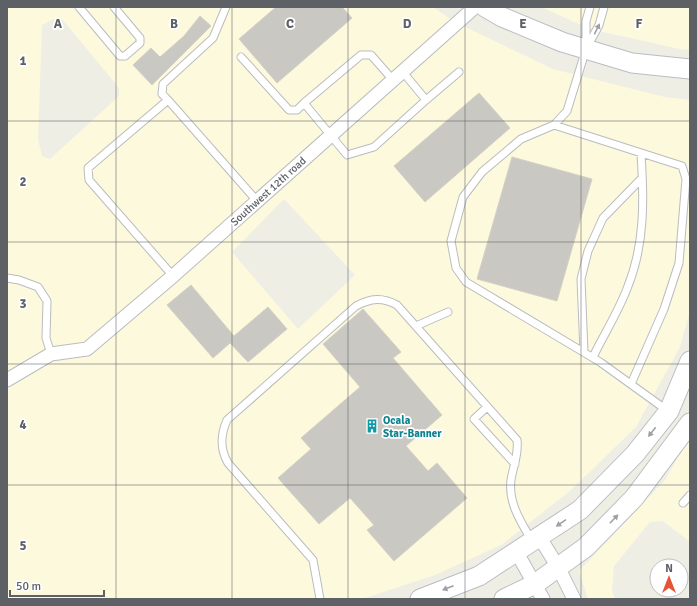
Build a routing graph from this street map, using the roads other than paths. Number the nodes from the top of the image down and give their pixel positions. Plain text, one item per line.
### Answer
1 (114, 7) edge
2 (226, 7) edge
3 (475, 7) edge
4 (485, 7) edge
5 (590, 7) edge
6 (604, 7) edge
7 (81, 8) edge
8 (586, 49) junction
9 (241, 57) dead end
10 (690, 68) edge
11 (459, 72) dead end
12 (398, 76) junction
13 (168, 100) junction
14 (426, 100) junction
15 (304, 103) junction
16 (554, 125) junction
17 (330, 135) junction
18 (641, 154) junction
19 (642, 178) junction
20 (257, 201) junction
21 (173, 276) junction
22 (7, 278) edge
23 (448, 312) dead end
24 (416, 326) junction
25 (584, 352) junction
26 (51, 354) junction
27 (593, 358) junction
28 (690, 361) edge
29 (7, 380) edge
30 (631, 384) junction
31 (487, 407) junction
32 (668, 411) junction
33 (690, 422) edge
34 (515, 464) junction
35 (690, 495) edge
36 (683, 503) dead end
37 (530, 544) junction
38 (558, 567) junction
39 (539, 592) edge
40 (320, 599) edge
41 (420, 599) edge
42 (504, 599) edge
43 (574, 599) edge

1 - 7 lane
2 - 13 lane
3 - 12 street, Southwest 12th road
4 - 8 main road
5 - 8 lane
8 -> 6 lane
8 - 10 main road
8 - 16 lane
9 - 15 lane
11 - 14 lane
12 - 14 lane
12 - 15 lane
12 - 17 street, Southwest 12th road
13 - 20 lane
13 - 21 lane
14 - 17 lane
15 - 17 lane
16 - 18 lane
16 - 25 lane
17 - 20 street, Southwest 12th road
18 - 19 lane
18 - 30 lane
19 - 25 lane
19 - 27 lane
20 - 21 street, Southwest 12th road
21 - 26 street, Southwest 12th road
22 - 26 lane
23 - 24 lane
24 - 31 lane
24 - 40 lane
25 - 27 lane
26 - 29 street
27 - 30 lane
28 - 32 main road
30 - 32 lane
31 - 34 lane
31 - 34 lane
32 - 33 street
32 -> 37 main road
38 -> 33 main road
34 - 37 lane
35 - 36 lane
37 - 38 street
37 - 39 street
37 -> 41 main road
38 - 39 main road
38 - 43 street
39 - 42 main road

